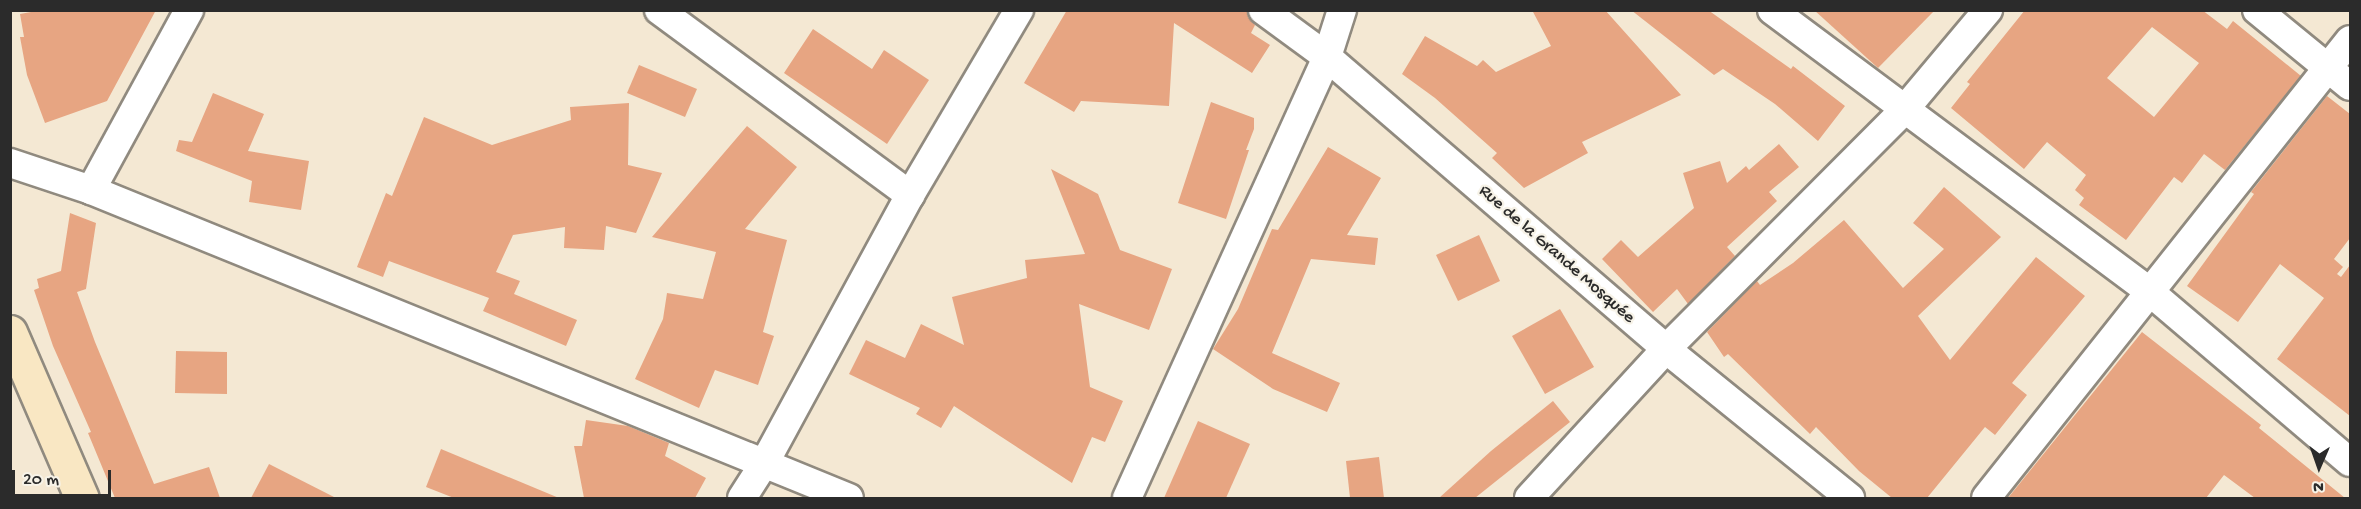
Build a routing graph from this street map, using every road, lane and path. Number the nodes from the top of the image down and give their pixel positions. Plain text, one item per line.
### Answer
1 (189, 10) edge
2 (659, 10) edge
3 (1019, 10) edge
4 (1263, 10) edge
5 (1342, 10) edge
6 (1772, 10) edge
7 (1988, 10) edge
8 (2257, 10) edge
9 (2350, 40) edge
10 (1327, 57) junction
11 (2328, 68) junction
12 (2350, 86) edge
13 (1904, 110) junction
14 (10, 163) edge
15 (91, 190) junction
16 (910, 195) junction
17 (2151, 292) junction
18 (10, 332) edge
19 (1666, 350) junction
20 (765, 462) junction
21 (2350, 462) edge
22 (82, 498) edge
23 (742, 498) edge
24 (849, 498) edge
25 (1127, 498) edge
26 (1528, 498) edge
27 (1850, 498) edge
28 (1986, 498) edge

1 - 15 street
2 - 16 street
3 - 16 street
4 - 10 street, Rue de la Grande Mosquée
5 - 10 street
6 - 13 street
7 - 13 street
8 - 11 street
9 - 11 street
10 - 19 street, Rue de la Grande Mosquée
10 - 25 street
11 - 12 street
11 - 17 street
13 - 17 street
13 - 19 street
14 - 15 street
15 - 20 street
16 - 20 street
17 - 21 street
17 - 28 street
18 - 22 street
19 - 26 street
19 - 27 street, Rue de la Grande Mosquée
20 - 23 street
20 - 24 street

